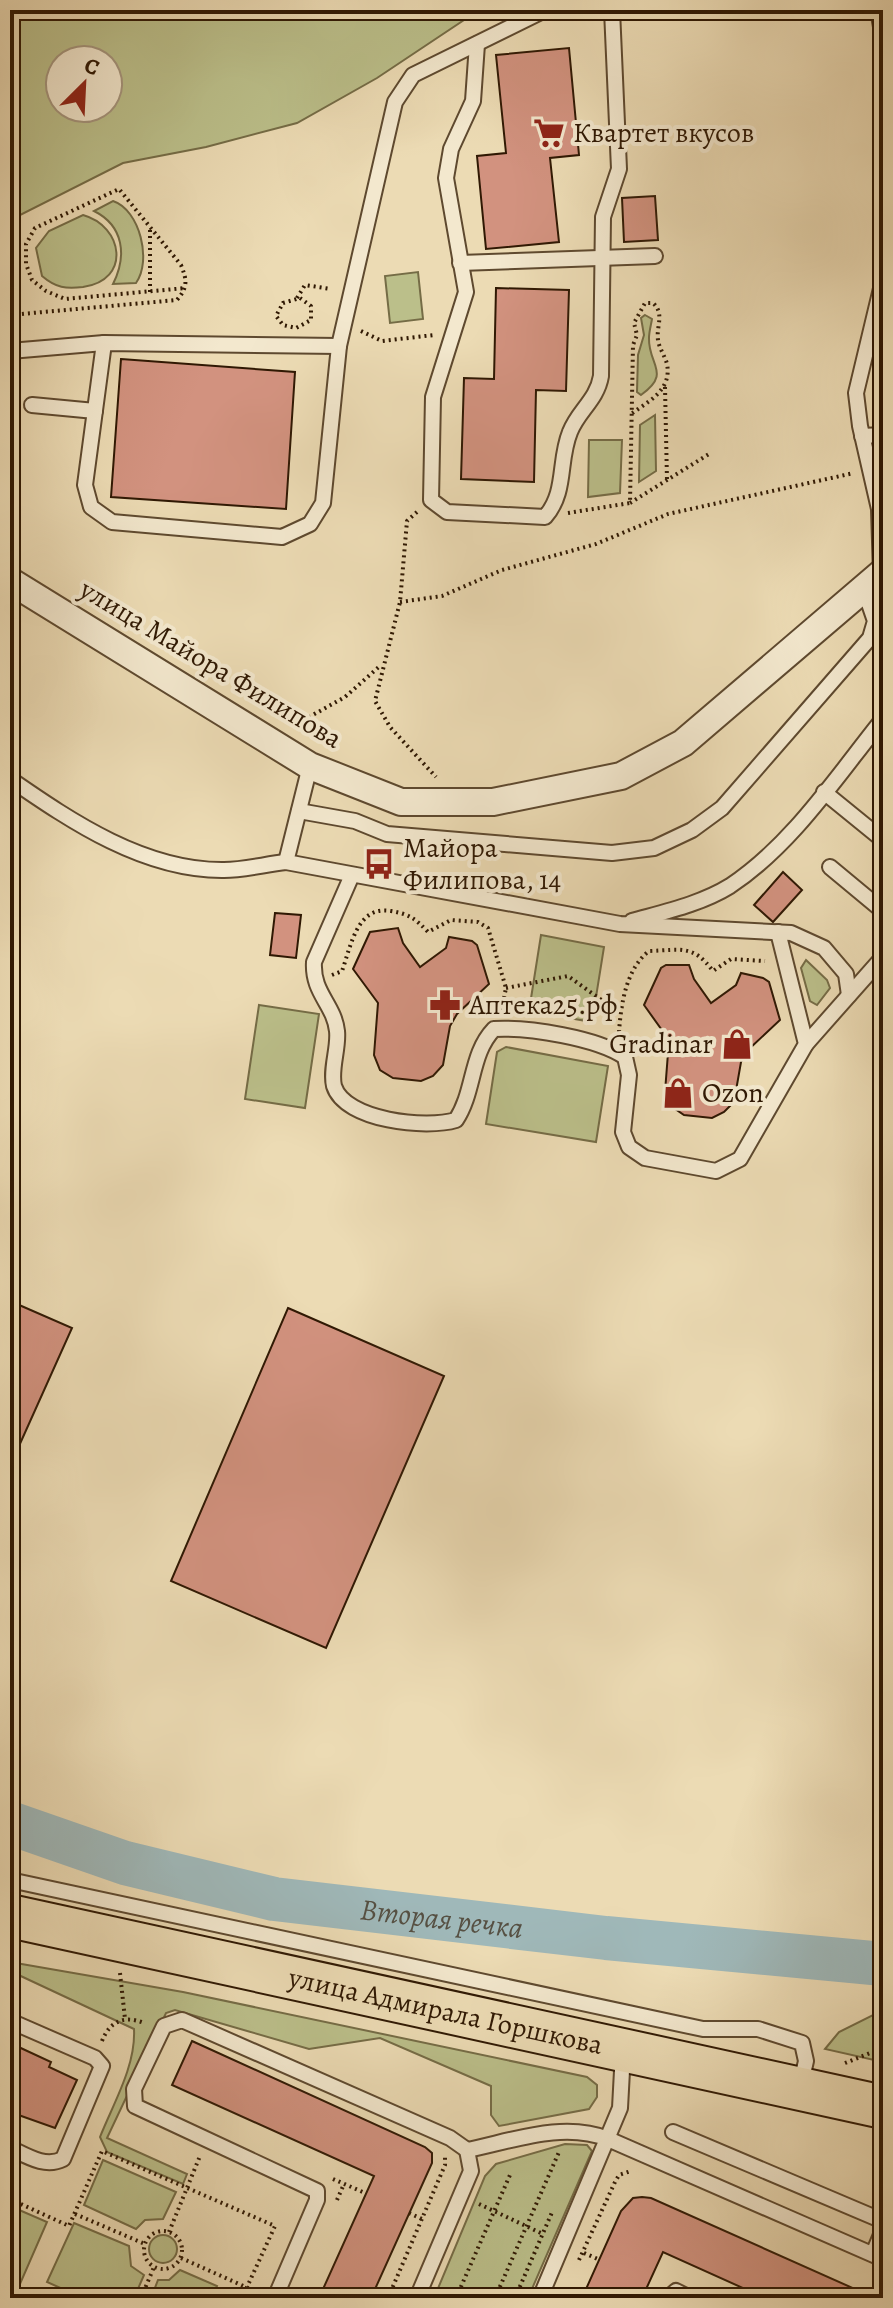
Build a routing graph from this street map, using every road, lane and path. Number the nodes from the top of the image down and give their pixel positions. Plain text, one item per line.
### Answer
1 (545, 10) edge
2 (612, 10) edge
3 (878, 10) edge
4 (883, 38) edge
5 (477, 44) junction
6 (150, 228) junction
7 (655, 256) dead end
8 (604, 259) junction
9 (460, 263) junction
10 (883, 280) edge
11 (186, 288) junction
12 (150, 292) junction
13 (337, 297) dead end
14 (296, 299) junction
15 (10, 315) edge
16 (345, 323) junction
17 (454, 333) junction
18 (104, 343) junction
19 (339, 346) junction
20 (10, 351) edge
21 (665, 384) junction
22 (32, 405) dead end
23 (95, 411) junction
24 (631, 414) junction
25 (883, 435) edge
26 (862, 436) junction
27 (709, 454) dead end
28 (870, 469) junction
29 (667, 480) junction
30 (431, 500) junction
31 (630, 503) junction
32 (545, 517) junction
33 (10, 581) edge
34 (878, 583) edge
35 (400, 602) junction
36 (383, 663) junction
37 (883, 719) edge
38 (268, 740) junction
39 (310, 766) junction
40 (10, 779) edge
41 (824, 792) junction
42 (459, 802) junction
43 (299, 811) junction
44 (883, 840) edge
45 (286, 862) junction
46 (830, 867) dead end
47 (352, 875) junction
48 (883, 911) edge
49 (620, 924) junction
50 (778, 932) junction
51 (318, 951) junction
52 (883, 957) edge
53 (788, 972) junction
54 (506, 988) junction
55 (849, 995) junction
56 (620, 1008) junction
57 (494, 1029) junction
58 (806, 1044) junction
59 (625, 1057) junction
60 (10, 1880) edge
61 (10, 1916) edge
62 (118, 1958) dead end
63 (125, 2019) junction
64 (137, 2020) dead end
65 (10, 2021) edge
66 (883, 2048) edge
67 (623, 2052) junction
68 (95, 2058) junction
69 (835, 2067) dead end
70 (800, 2090) junction
71 (883, 2107) edge
72 (568, 2132) junction
73 (673, 2132) dead end
74 (206, 2139) junction
75 (608, 2139) junction
76 (10, 2148) edge
77 (441, 2149) dead end
78 (467, 2150) junction
79 (635, 2171) dead end
80 (510, 2175) dead end
81 (188, 2187) junction
82 (10, 2199) edge
83 (556, 2204) dead end
84 (75, 2214) junction
85 (883, 2221) edge
86 (883, 2230) edge
87 (169, 2232) junction
88 (145, 2244) junction
89 (878, 2257) edge
90 (181, 2258) junction
91 (578, 2264) dead end
92 (154, 2267) junction
93 (247, 2287) junction
94 (141, 2298) edge
95 (242, 2298) edge
96 (275, 2298) edge
97 (388, 2298) edge
98 (417, 2298) edge
99 (456, 2298) edge
100 (495, 2298) edge
101 (515, 2298) edge
102 (540, 2298) edge
103 (668, 2298) edge
104 (690, 2298) edge

1 - 5 lane
2 - 8 lane
3 - 4 lane
5 - 9 lane
5 - 16 lane
6 - 11 path
6 - 12 path
6 - 12 path
7 - 8 lane
8 - 9 lane
8 - 32 lane
9 - 17 lane
10 - 26 lane
11 - 12 path
11 - 15 path
13 - 14 path
14 - 14 path
16 - 17 path
16 - 19 lane
17 - 30 lane
18 - 19 lane
18 - 20 lane
18 - 23 lane
19 - 23 lane
21 - 24 path
21 - 24 path
21 - 29 path
22 - 23 lane
24 - 31 path
25 - 26 lane
26 - 28 lane
27 - 29 path
28 - 34 lane
28 - 35 path
29 - 31 path
30 - 32 lane
30 - 35 path
31 - 32 path
33 - 38 street, улица Майора Филипова
34 - 42 street, улица Майора Филипова
34 - 43 lane
35 - 36 path
36 - 38 path
36 - 42 path
37 - 41 lane
38 - 39 street, улица Майора Филипова
39 - 42 street, улица Майора Филипова
39 - 43 lane
40 - 45 lane
41 - 44 lane
41 - 49 lane
43 - 45 lane
45 - 47 lane
46 - 48 lane
47 - 49 lane
47 - 51 lane
49 - 50 lane
50 - 53 lane
50 - 55 lane
51 - 54 path
51 - 57 lane
52 - 55 lane
53 - 56 path
53 - 58 lane
54 - 56 path
54 - 57 path
55 - 58 lane
56 - 59 path
57 - 59 lane
58 - 59 lane
60 - 70 lane
61 - 67 main road, улица Адмирала Горшкова
62 - 63 path
63 - 64 path
63 - 68 path
65 - 68 lane
66 - 69 path
67 - 70 main road, улица Адмирала Горшкова
67 - 75 lane
68 - 76 lane
70 - 71 main road, улица Адмирала Горшкова
72 - 75 lane
72 - 78 lane
72 - 100 path
73 - 85 lane
74 - 78 lane
74 - 81 path
74 - 96 lane
75 - 89 lane
75 - 102 lane
77 - 97 path
78 - 98 lane
79 - 91 path
80 - 99 path
81 - 84 path
81 - 87 path
81 - 93 path
82 - 84 path
83 - 101 path
84 - 88 path
86 - 89 lane
87 - 88 path
87 - 90 path
88 - 92 path
90 - 92 path
90 - 93 path
92 - 94 path
93 - 95 path
103 - 104 lane

